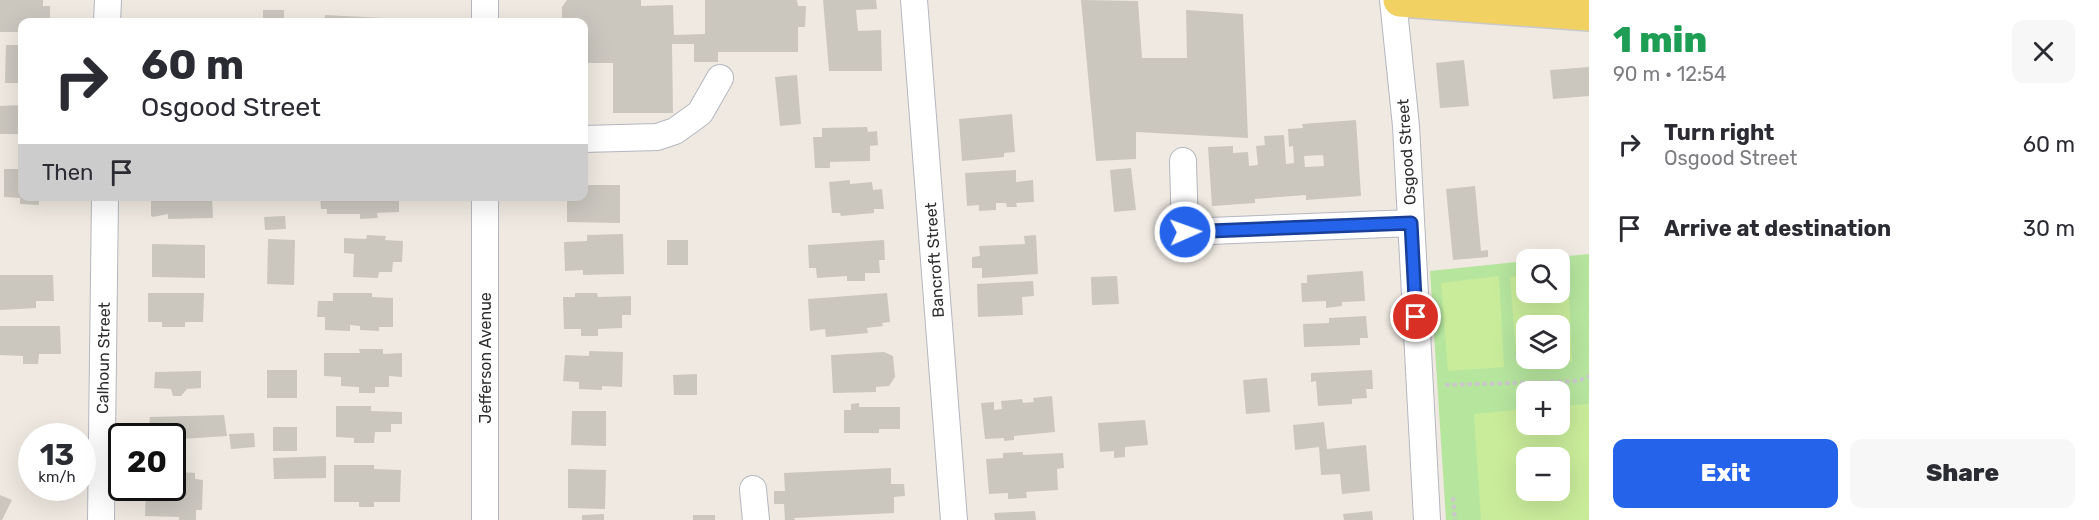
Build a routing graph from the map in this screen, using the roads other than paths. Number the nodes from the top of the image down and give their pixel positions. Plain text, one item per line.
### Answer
1 (108, 0) edge
2 (485, 0) edge
3 (914, 0) edge
4 (1393, 0) edge
5 (1400, 0) edge
6 (1533, 5) edge
7 (1589, 14) edge
8 (107, 18) edge
9 (485, 18) edge
10 (720, 78) dead end
11 (588, 139) edge
12 (1183, 161) dead end
13 (105, 201) edge
14 (485, 201) edge
15 (1411, 223) junction
16 (753, 489) dead end
17 (101, 520) edge
18 (485, 520) edge
19 (756, 520) edge
20 (954, 520) edge
21 (1427, 520) edge

1 - 8 street
2 - 9 street
3 - 20 street, Bancroft Street
4 - 15 street, Osgood Street
5 - 6 main road
6 - 7 main road
10 - 11 street
12 - 15 street
13 - 17 street, Calhoun Street
14 - 18 street, Jefferson Avenue
15 - 21 street, Osgood Street
16 - 19 street

